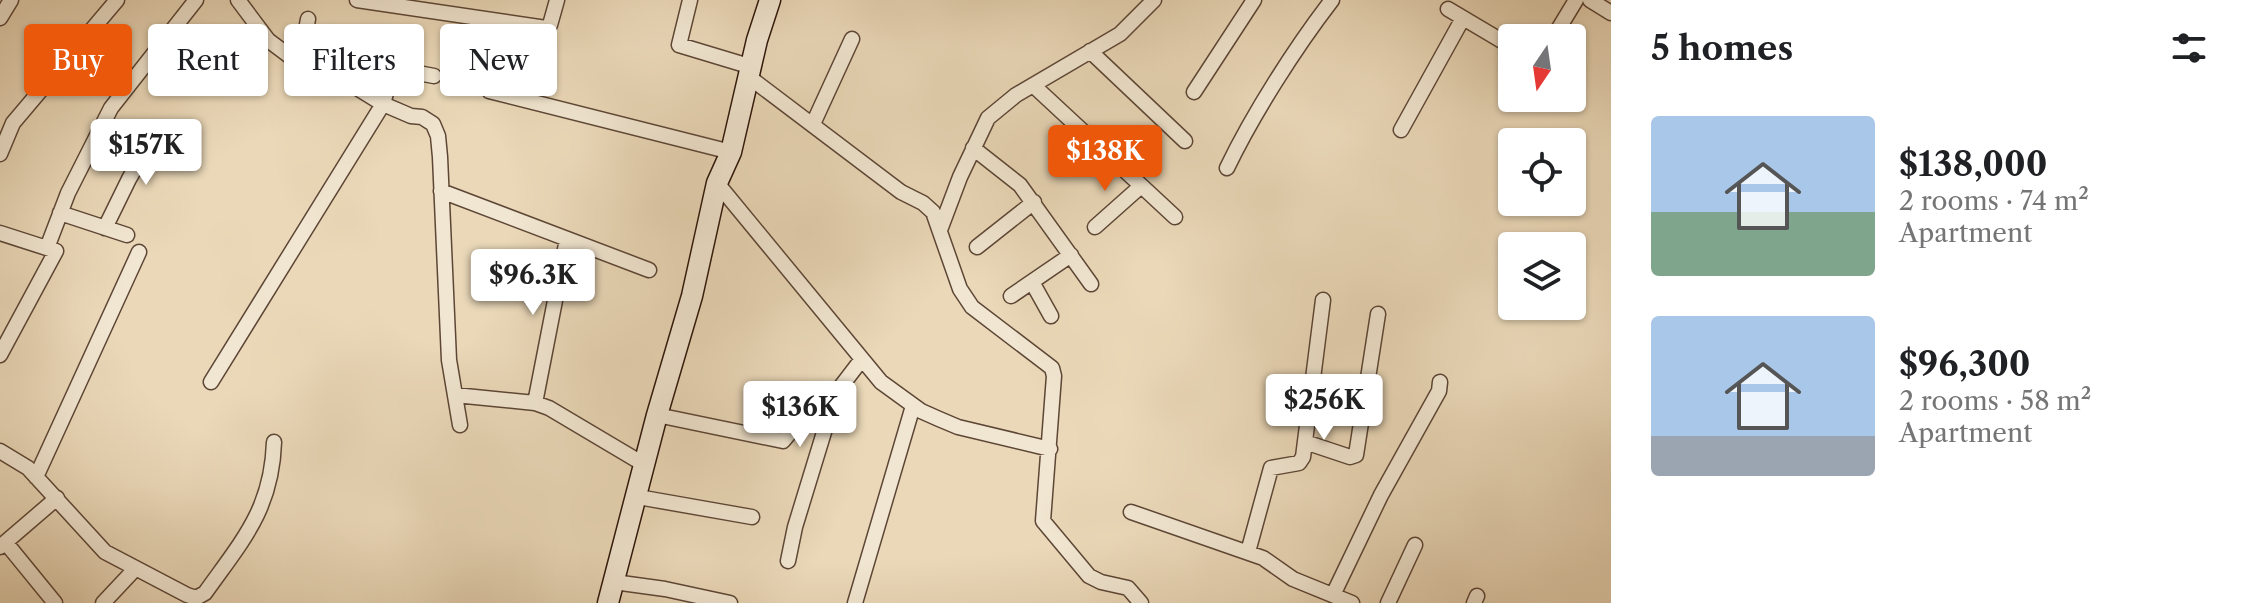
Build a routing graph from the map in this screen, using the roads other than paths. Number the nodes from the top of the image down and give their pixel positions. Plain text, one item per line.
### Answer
1 (11, 0) edge
2 (117, 0) edge
3 (196, 0) edge
4 (238, 0) edge
5 (357, 0) edge
6 (557, 0) edge
7 (690, 0) edge
8 (770, 0) edge
9 (1154, 0) edge
10 (1254, 0) edge
11 (1332, 0) edge
12 (1576, 0) edge
13 (1590, 0) edge
14 (1448, 9) dead end
15 (1611, 13) edge
16 (0, 18) edge
17 (1463, 18) junction
18 (308, 19) dead end
19 (307, 24) edge
20 (1561, 24) edge
21 (852, 39) dead end
22 (1498, 39) edge
23 (1090, 51) junction
24 (284, 52) edge
25 (750, 72) junction
26 (424, 74) edge
27 (434, 76) dead end
28 (1034, 86) junction
29 (1194, 92) dead end
30 (370, 96) edge
31 (385, 96) edge
32 (509, 96) edge
33 (383, 104) junction
34 (813, 124) junction
35 (157, 130) dead end
36 (1401, 130) dead end
37 (98, 133) junction
38 (1185, 141) dead end
39 (973, 148) junction
40 (731, 152) junction
41 (0, 154) edge
42 (148, 157) junction
43 (1227, 168) dead end
44 (717, 183) junction
45 (1140, 187) junction
46 (441, 191) junction
47 (1034, 202) junction
48 (60, 213) junction
49 (1175, 217) dead end
50 (1095, 227) dead end
51 (105, 228) junction
52 (940, 230) junction
53 (0, 233) edge
54 (127, 235) dead end
55 (567, 239) junction
56 (977, 247) dead end
57 (47, 248) junction
58 (139, 252) dead end
59 (1071, 255) junction
60 (649, 270) dead end
61 (1032, 282) junction
62 (1091, 284) dead end
63 (1011, 296) dead end
64 (1323, 300) dead end
65 (1378, 314) dead end
66 (1051, 316) dead end
67 (0, 355) edge
68 (862, 359) junction
69 (211, 382) dead end
70 (1440, 382) dead end
71 (836, 393) junction
72 (455, 395) junction
73 (535, 403) junction
74 (913, 406) junction
75 (657, 415) junction
76 (460, 425) dead end
77 (274, 442) dead end
78 (1305, 442) junction
79 (1050, 449) junction
80 (0, 451) edge
81 (645, 465) junction
82 (36, 477) junction
83 (638, 497) junction
84 (57, 498) junction
85 (1131, 512) dead end
86 (752, 517) dead end
87 (3, 545) edge
88 (1415, 545) dead end
89 (1248, 552) junction
90 (788, 561) dead end
91 (135, 569) junction
92 (614, 582) junction
93 (1333, 595) junction
94 (55, 603) edge
95 (103, 603) edge
96 (608, 603) edge
97 (730, 603) edge
98 (855, 603) edge
99 (1141, 603) edge
100 (1352, 603) edge
101 (1388, 603) edge

1 - 16 street
2 - 41 street
3 - 37 street
4 - 24 street
5 - 6 street
7 - 25 street
8 - 25 street
9 - 23 street
10 - 29 street
11 - 43 street
12 - 20 street
13 - 15 street
14 - 17 street
17 - 22 street
17 - 36 street
18 - 19 street
21 - 34 street
23 - 28 street
23 - 38 street
25 - 34 street
25 - 40 street
26 - 27 street
28 - 39 street
28 - 45 street
30 - 33 street
31 - 33 street
32 - 40 street
33 - 46 street
33 - 69 street
34 - 52 street
35 - 42 street
37 - 42 street
37 - 48 street
39 - 47 street
39 - 52 street
40 - 44 street
42 - 51 street
44 - 68 street
44 - 75 street
45 - 49 street
45 - 50 street
46 - 55 street
46 - 72 street
47 - 56 street
47 - 59 street
48 - 51 street
48 - 57 street
51 - 54 street
52 - 79 street
53 - 57 street
55 - 60 street
55 - 73 street
57 - 67 street
58 - 82 street
59 - 61 street
59 - 62 street
61 - 63 street
61 - 66 street
64 - 78 street
65 - 78 street
68 - 71 street
68 - 74 street
70 - 93 street
71 - 75 street
71 - 90 street
72 - 73 street
72 - 76 street
73 - 81 street
74 - 79 street
74 - 98 street
75 - 81 street
77 - 91 street
78 - 89 street
79 - 99 street
80 - 82 street
81 - 83 street
82 - 84 street
83 - 86 street
83 - 92 street
84 - 87 street
84 - 91 street
85 - 89 street
87 - 94 street
88 - 101 street
89 - 93 street
91 - 95 street
92 - 96 street
92 - 97 street
93 - 100 street

